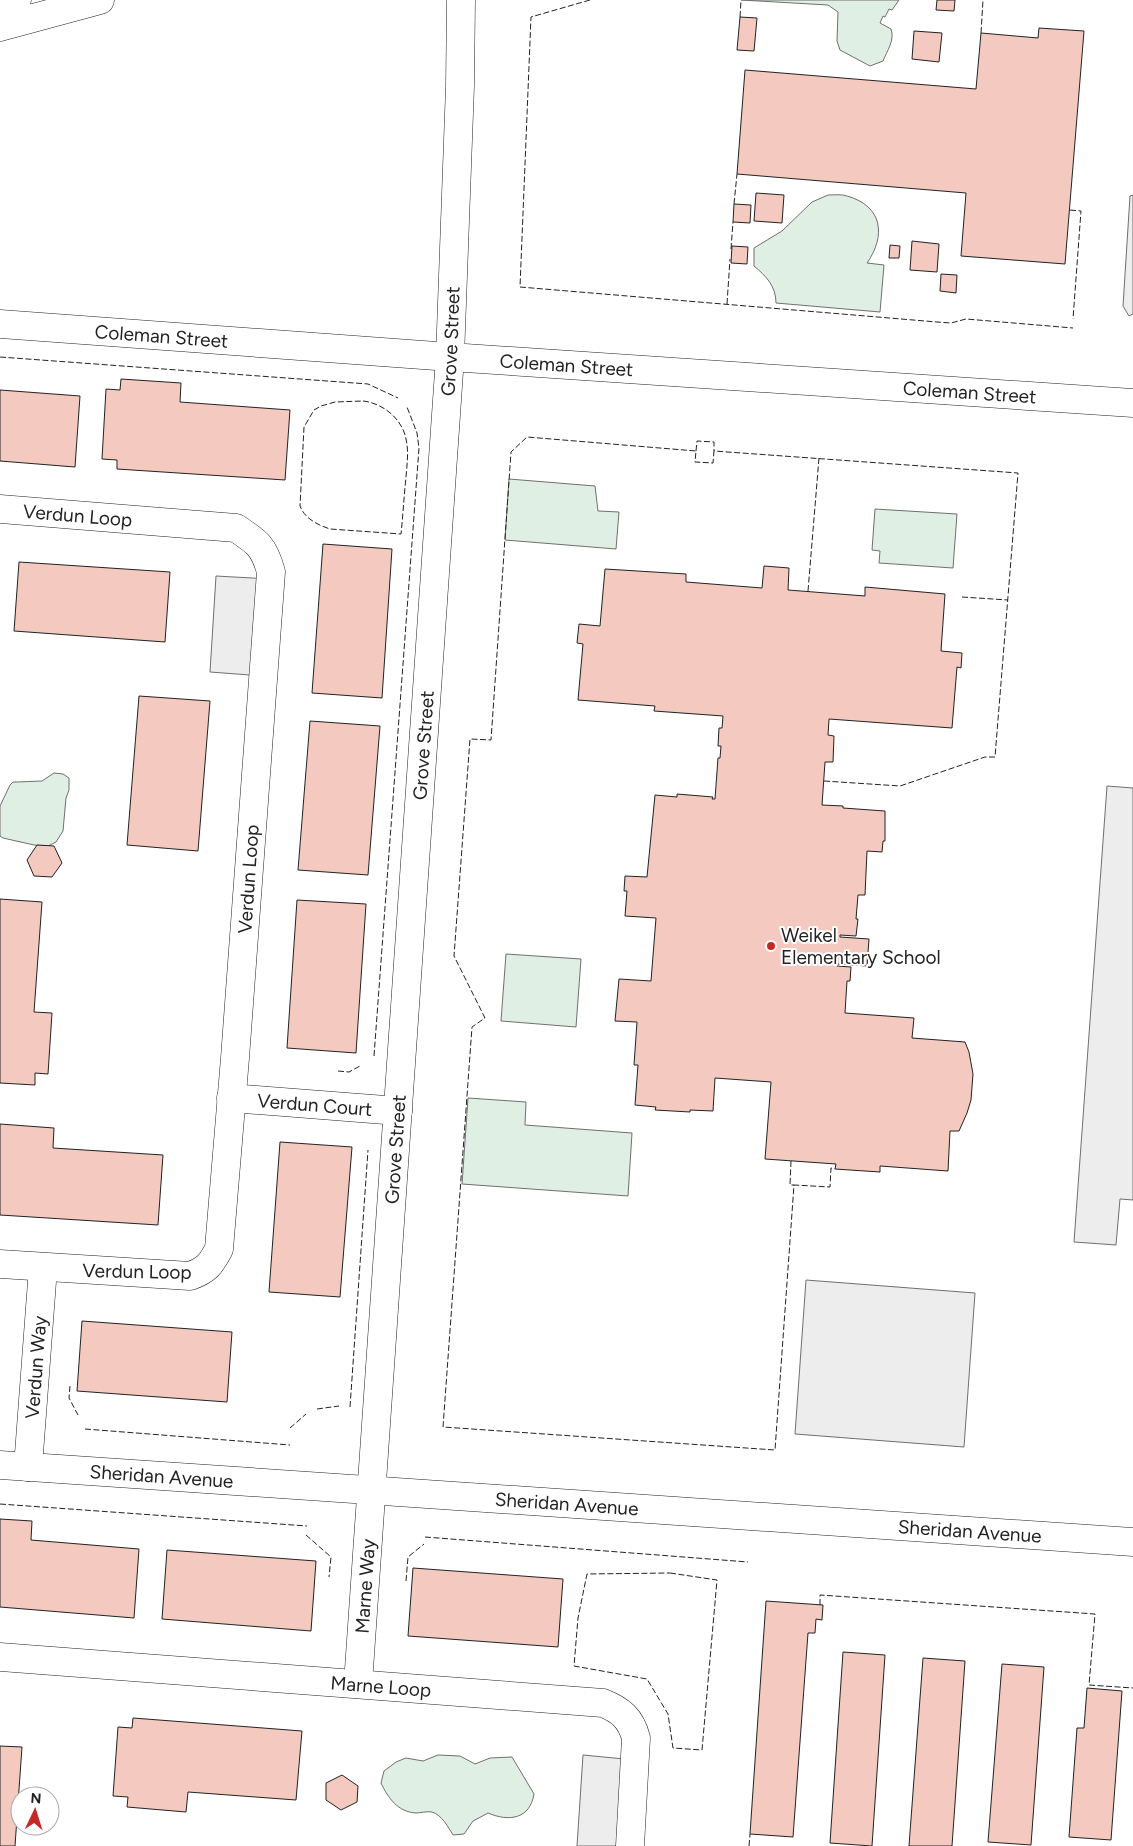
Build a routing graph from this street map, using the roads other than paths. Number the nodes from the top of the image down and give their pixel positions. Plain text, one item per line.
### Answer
1 (17, 0) edge
2 (100, 0) edge
3 (461, 0) edge
4 (0, 2) edge
5 (0, 28) edge
6 (0, 324) edge
7 (450, 357) junction
8 (1133, 403) edge
9 (0, 510) edge
10 (232, 1098) junction
11 (398, 1111) junction
12 (0, 1264) edge
13 (42, 1268) junction
14 (0, 1465) edge
15 (28, 1467) junction
16 (372, 1489) junction
17 (1133, 1542) edge
18 (0, 1657) edge
19 (358, 1684) junction
20 (630, 1846) edge

1 - 4 street
2 - 5 street
3 - 7 street, Grove Street
6 - 7 street, Coleman Street
7 - 8 street, Coleman Street
7 - 11 street, Grove Street
9 - 10 street, Verdun Loop
10 - 11 street, Verdun Court
10 - 13 street, Verdun Loop
11 - 16 street, Grove Street
12 - 13 street, Verdun Loop
13 - 15 street, Verdun Way
14 - 15 street, Sheridan Avenue
15 - 16 street, Sheridan Avenue
16 - 17 street, Sheridan Avenue
16 - 19 street, Marne Way
18 - 19 street, Marne Loop
19 - 20 street, Marne Loop

